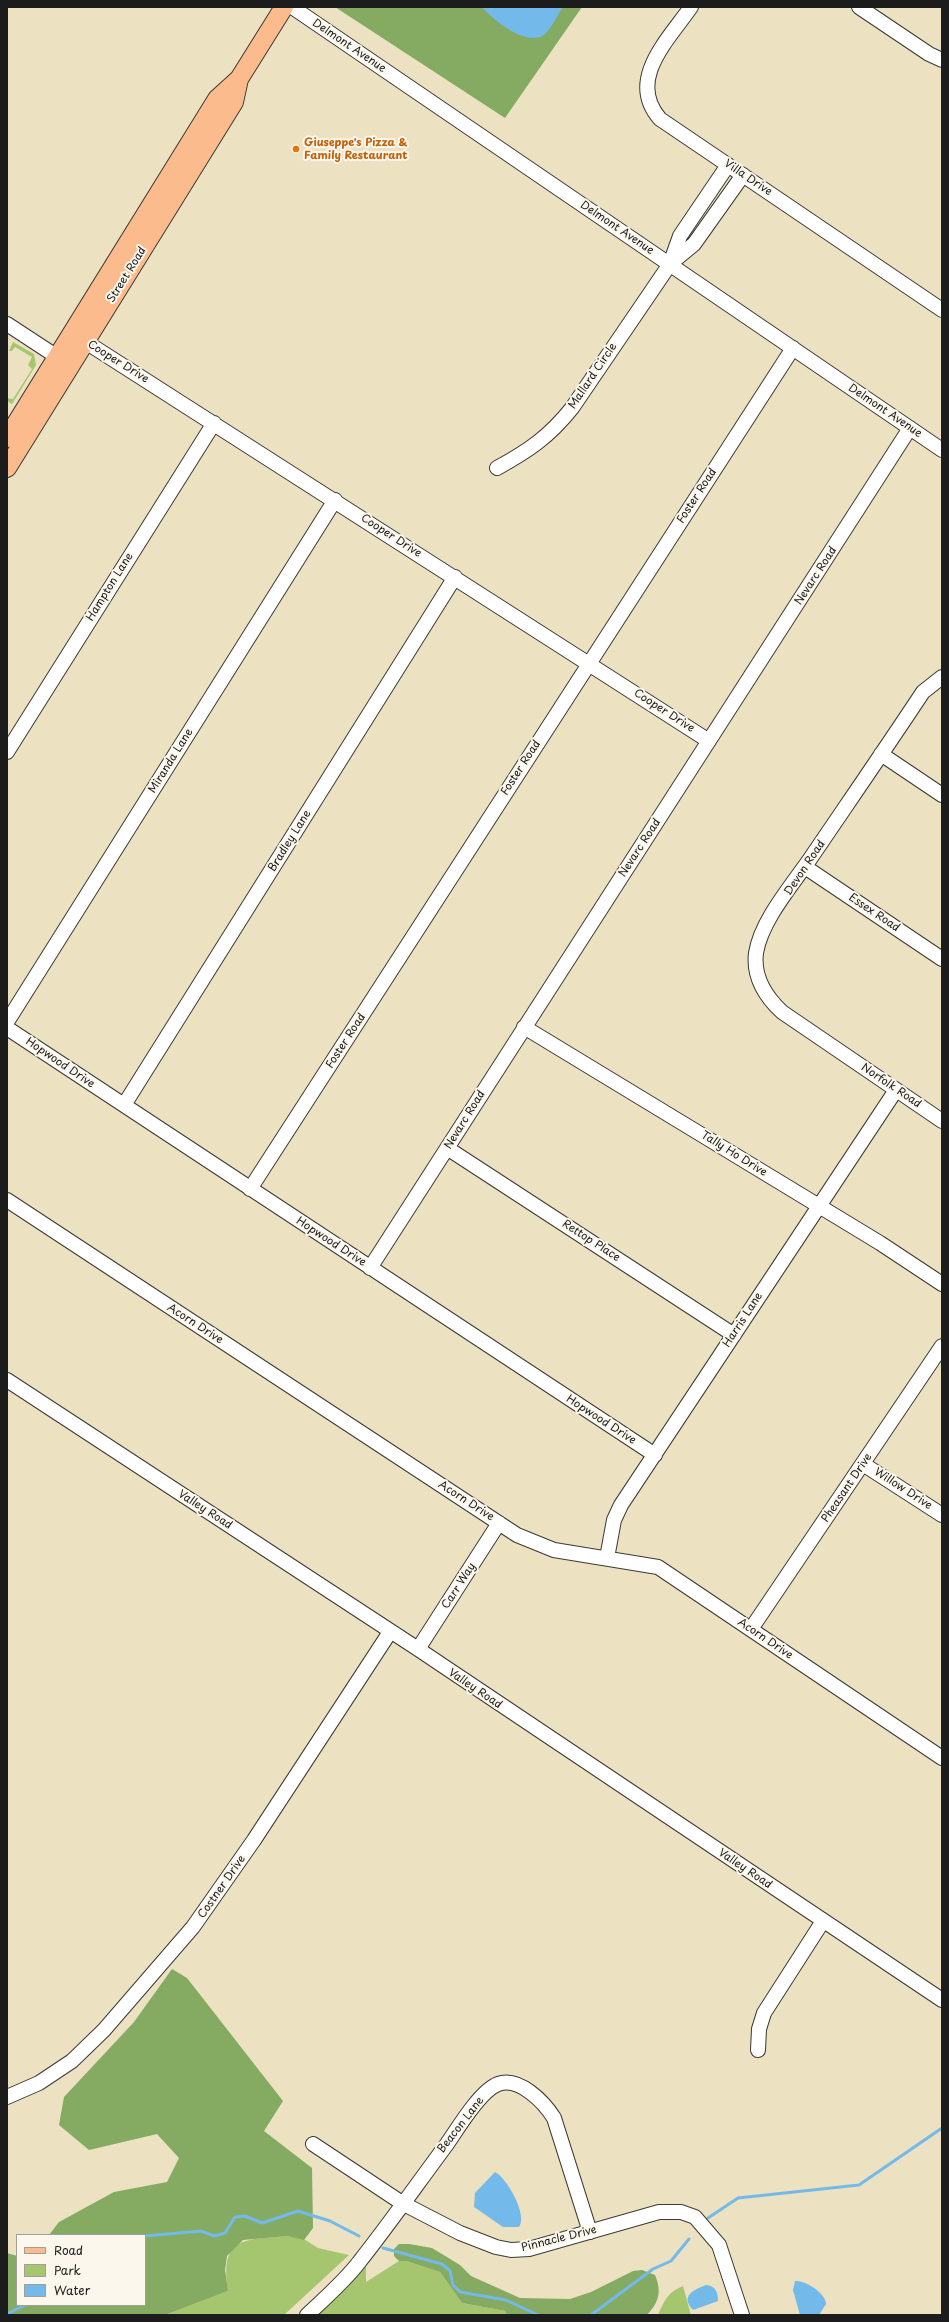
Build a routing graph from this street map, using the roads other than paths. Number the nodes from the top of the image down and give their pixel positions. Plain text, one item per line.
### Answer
1 (284, 7) edge
2 (292, 7) edge
3 (691, 7) edge
4 (859, 7) edge
5 (942, 60) edge
6 (728, 165) junction
7 (743, 175) junction
8 (670, 264) junction
9 (942, 310) edge
10 (7, 324) edge
11 (79, 337) junction
12 (793, 348) junction
13 (64, 361) junction
14 (214, 423) junction
15 (910, 428) junction
16 (7, 438) edge
17 (942, 450) edge
18 (7, 468) edge
19 (497, 468) dead end
20 (335, 500) junction
21 (455, 577) junction
22 (589, 663) junction
23 (942, 677) edge
24 (709, 741) junction
25 (7, 752) edge
26 (881, 754) junction
27 (942, 795) edge
28 (805, 867) junction
29 (942, 959) edge
30 (7, 1022) edge
31 (7, 1028) edge
32 (524, 1028) junction
33 (840, 1052) joint
34 (896, 1090) junction
35 (124, 1105) junction
36 (942, 1121) edge
37 (448, 1148) junction
38 (250, 1189) junction
39 (7, 1200) edge
40 (819, 1206) junction
41 (370, 1268) junction
42 (942, 1284) edge
43 (734, 1335) junction
44 (942, 1346) edge
45 (7, 1380) edge
46 (655, 1455) junction
47 (863, 1464) junction
48 (942, 1515) edge
49 (499, 1523) junction
50 (607, 1558) junction
51 (751, 1629) junction
52 (390, 1632) junction
53 (418, 1649) junction
54 (942, 1758) edge
55 (823, 1921) junction
56 (942, 2000) edge
57 (758, 2050) dead end
58 (7, 2097) edge
59 (313, 2144) dead end
60 (402, 2203) junction
61 (590, 2232) junction
62 (307, 2315) edge
63 (742, 2315) edge

1 - 11 main road, Street Road
2 - 8 street, Delmont Avenue
3 - 6 street, Villa Drive
4 - 5 street
6 - 7 street, Villa Drive
6 - 8 street
7 - 8 street
7 - 9 street, Villa Drive
8 - 12 street, Delmont Avenue
8 - 19 street, Mallard Circle
10 - 13 street
11 - 13 main road, Street Road
11 - 14 street, Cooper Drive
12 - 15 street, Delmont Avenue
12 - 22 street, Foster Road
13 - 16 main road, Street Road
13 - 18 main road, Street Road
14 - 20 street, Cooper Drive
14 - 25 street, Hampton Lane
15 - 17 street, Delmont Avenue
15 - 24 street, Nevarc Road
20 - 21 street, Cooper Drive
20 - 30 street, Miranda Lane
21 - 22 street, Cooper Drive
21 - 35 street, Bradley Lane
22 - 24 street, Cooper Drive
22 - 38 street, Foster Road
23 - 26 street, Devon Road
24 - 32 street, Nevarc Road
26 - 27 street
26 - 28 street, Devon Road
28 - 29 street, Essex Road
28 - 33 street, Devon Road
31 - 35 street, Hopwood Drive
32 - 37 street, Nevarc Road
32 - 40 street, Tally Ho Drive
33 - 34 street, Norfolk Road
34 - 36 street, Norfolk Road
34 - 40 street, Harris Lane
35 - 38 street, Hopwood Drive
37 - 41 street, Nevarc Road
37 - 43 street, Rettop Place
38 - 41 street, Hopwood Drive
39 - 49 street, Acorn Drive
40 - 42 street, Tally Ho Drive
40 - 43 street, Harris Lane
41 - 46 street, Hopwood Drive
43 - 46 street, Harris Lane
44 - 47 street, Pheasant Drive
45 - 52 street, Valley Road
46 - 50 street, Harris Lane
47 - 48 street, Willow Drive
47 - 51 street, Pheasant Drive
49 - 50 street, Acorn Drive
49 - 53 street, Carr Way
50 - 51 street, Acorn Drive
51 - 54 street, Acorn Drive
52 - 53 street, Valley Road
52 - 58 street, Costner Drive
53 - 55 street, Valley Road
55 - 56 street, Valley Road
55 - 57 street
59 - 60 street, Pinnacle Drive
60 - 61 street, Pinnacle Drive
60 - 61 street, Beacon Lane
60 - 62 street, Beacon Lane
61 - 63 street, Pinnacle Drive

